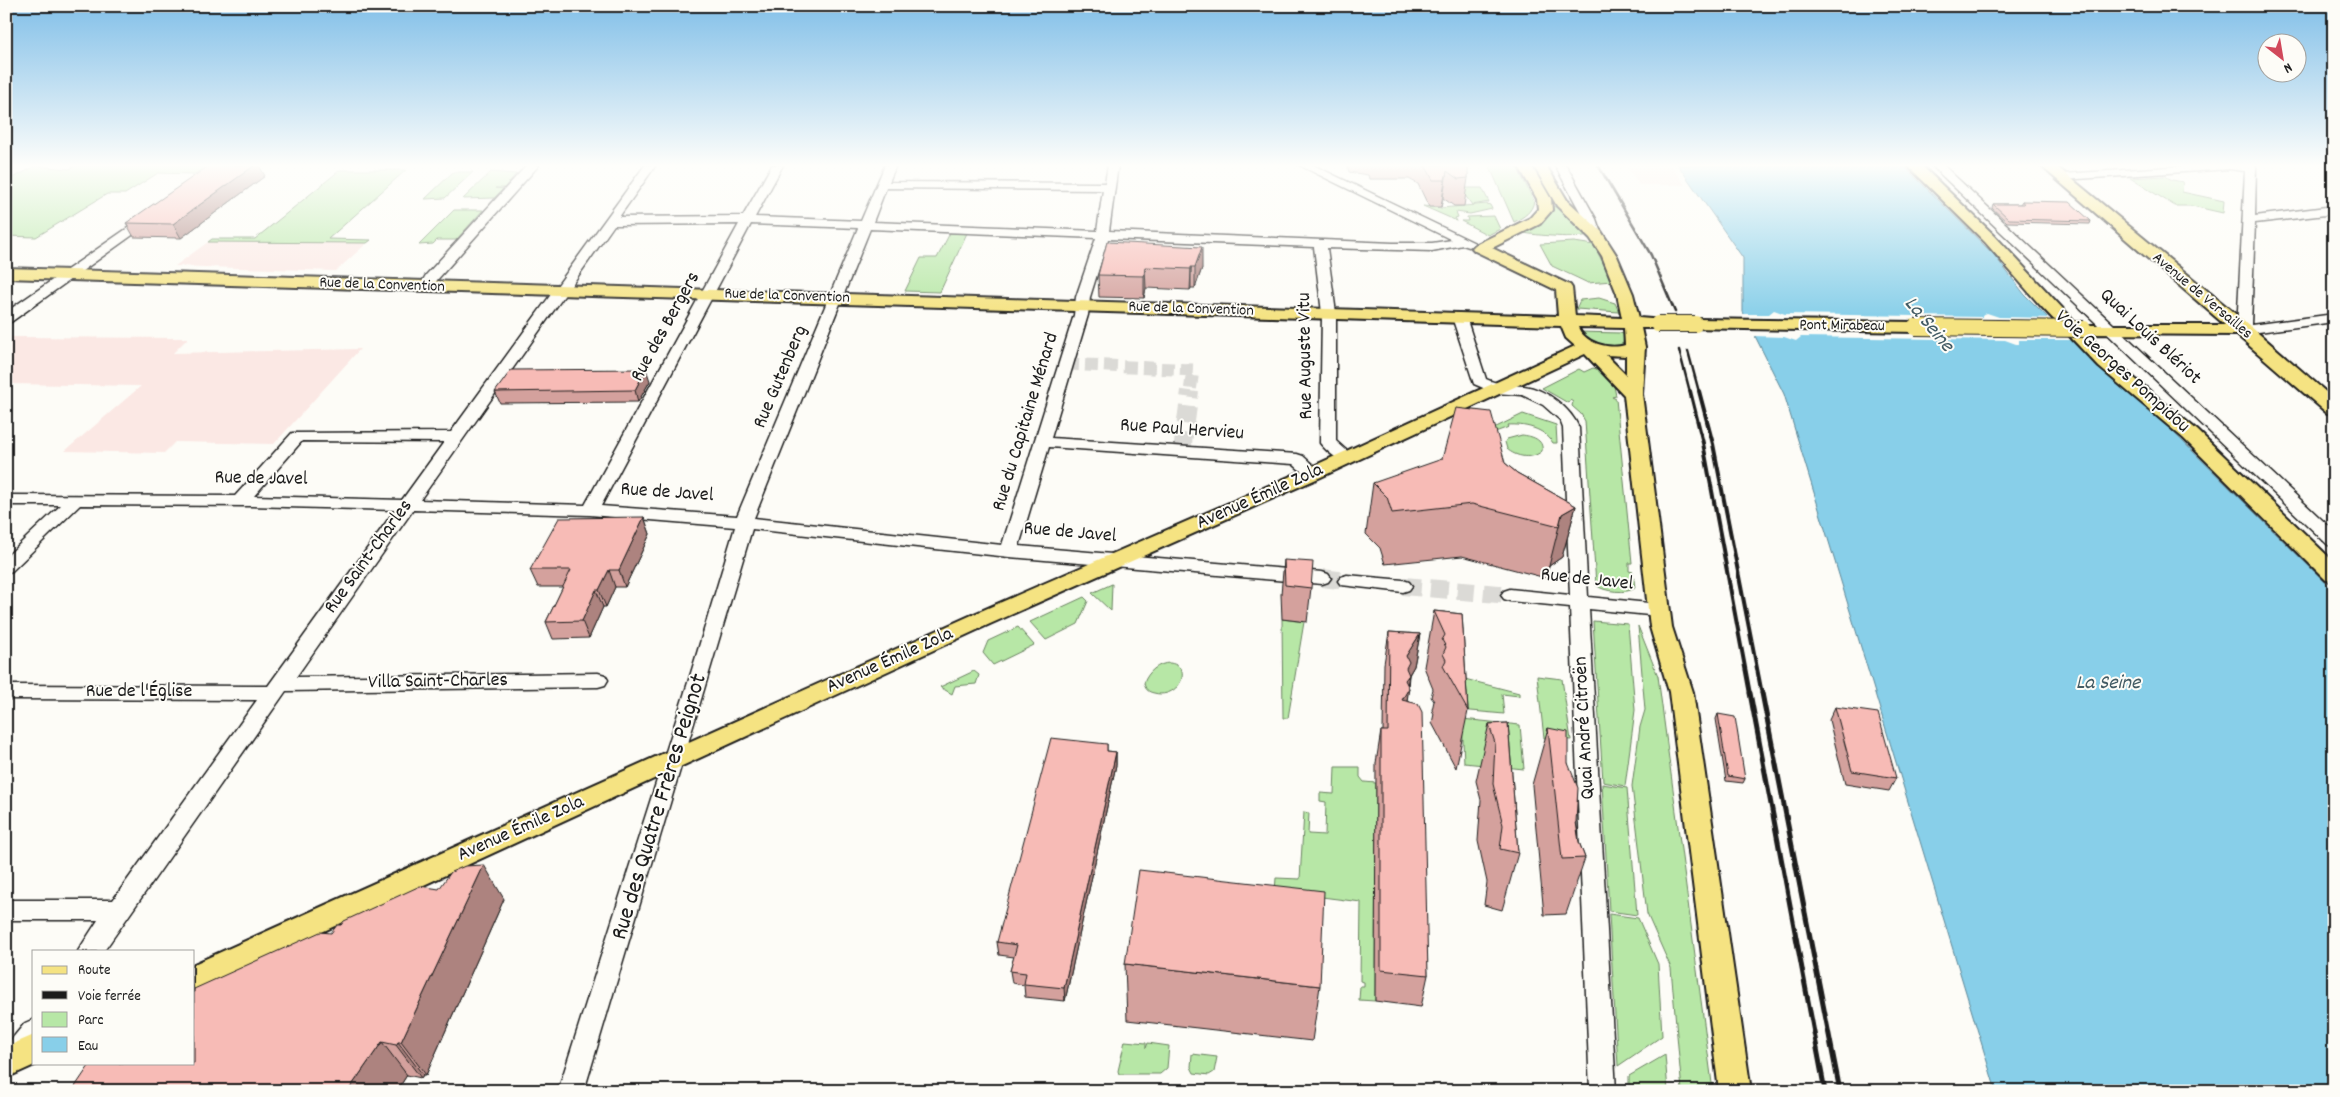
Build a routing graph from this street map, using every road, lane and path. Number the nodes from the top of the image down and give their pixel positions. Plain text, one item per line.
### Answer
1 (152, 216) edge
2 (487, 216) edge
3 (613, 216) edge
4 (749, 216) edge
5 (869, 216) edge
6 (1105, 216) edge
7 (1414, 216) edge
8 (1539, 216) edge
9 (1575, 216) edge
10 (1588, 216) edge
11 (1967, 216) edge
12 (1992, 216) edge
13 (2108, 216) edge
14 (2248, 216) edge
15 (2281, 216) edge
16 (747, 220) junction
17 (2248, 220) junction
18 (610, 221) junction
19 (864, 226) junction
20 (1595, 233) junction
21 (1102, 235) junction
22 (1466, 241) junction
23 (1320, 245) junction
24 (1480, 248) junction
25 (6, 273) edge
26 (68, 275) junction
27 (426, 287) junction
28 (559, 290) junction
29 (708, 294) junction
30 (834, 298) junction
31 (1083, 306) junction
32 (1329, 313) junction
33 (1459, 317) junction
34 (2334, 318) edge
35 (6, 319) edge
36 (1567, 321) junction
37 (1632, 323) junction
38 (2112, 330) junction
39 (2244, 330) junction
40 (1586, 347) junction
41 (1636, 347) junction
42 (1520, 385) junction
43 (1495, 390) junction
44 (1633, 394) junction
45 (2334, 409) edge
46 (454, 437) junction
47 (1042, 442) junction
48 (1347, 458) junction
49 (1314, 473) junction
50 (77, 499) junction
51 (6, 500) edge
52 (240, 501) junction
53 (406, 504) junction
54 (590, 510) junction
55 (745, 523) junction
56 (2334, 541) edge
57 (1009, 551) junction
58 (1118, 560) junction
59 (6, 567) edge
60 (2334, 575) edge
61 (1322, 578) tunnel mouth
62 (1347, 580) tunnel mouth
63 (1403, 586) tunnel mouth
64 (1510, 595) tunnel mouth
65 (1581, 602) junction
66 (1659, 610) junction
67 (598, 680) dead end
68 (275, 688) junction
69 (6, 692) edge
70 (676, 758) junction
71 (6, 910) edge
72 (118, 910) junction
73 (91, 950) edge
74 (195, 978) edge
75 (32, 1034) edge
76 (14, 1060) edge
77 (571, 1091) edge
78 (1603, 1091) edge
79 (1735, 1091) edge

1 - 26 street
2 - 27 street
3 - 18 street, Rue Saint-Charles
4 - 16 street, Rue des Bergers
5 - 19 street, Rue Gutenberg
6 - 21 street, Rue du Capitaine Ménard
7 - 22 street
8 - 24 main road
9 - 20 main road
10 - 20 street
11 - 60 main road, Voie Georges Pompidou
12 - 38 street, Quai Louis Blériot
13 - 39 main road, Avenue de Versailles
14 - 17 street
15 - 17 street
16 - 18 street
16 - 19 street
16 - 29 street, Rue des Bergers
17 - 39 street
18 - 28 street, Rue Saint-Charles
19 - 21 street
19 - 30 street, Rue Gutenberg
20 - 37 main road
21 - 23 street
21 - 31 street, Rue du Capitaine Ménard
22 - 23 street
22 - 24 street
23 - 32 street, Rue Auguste Vitu
24 - 36 main road
25 - 26 main road, Rue de la Convention
26 - 27 main road, Rue de la Convention
26 - 35 street
27 - 28 main road, Rue de la Convention
28 - 29 main road, Rue de la Convention
28 - 46 street, Rue Saint-Charles
29 - 30 main road, Rue de la Convention
29 - 54 street, Rue des Bergers
30 - 31 main road, Rue de la Convention
30 - 55 street, Rue Gutenberg
31 - 32 main road, Rue de la Convention
31 - 47 street, Rue du Capitaine Ménard
32 - 33 main road, Rue de la Convention
32 - 48 street, Rue Auguste Vitu
33 - 36 main road, Rue de la Convention
33 - 43 street
34 - 39 street
36 - 37 main road, Rue de la Convention
36 - 40 main road
37 - 38 main road, Pont Mirabeau, bridge
37 - 41 main road
38 - 39 main road, Pont Mirabeau
38 - 56 street, Quai Louis Blériot
39 - 45 main road, Avenue de Versailles
40 - 41 main road
40 - 42 main road, Avenue Émile Zola
40 - 44 main road
41 - 44 main road
42 - 43 main road, Avenue Émile Zola
42 - 65 street, Quai André Citroën
43 - 48 main road, Avenue Émile Zola
44 - 66 main road
46 - 52 street
46 - 53 street, Rue Saint-Charles
47 - 49 street, Rue Paul Hervieu
47 - 57 street, Rue du Capitaine Ménard
48 - 49 main road, Avenue Émile Zola
49 - 58 main road, Avenue Émile Zola
50 - 51 street, Rue de Javel
50 - 52 street, Rue de Javel
50 - 59 street
52 - 53 street, Rue de Javel
53 - 54 street, Rue de Javel
53 - 68 street, Rue Saint-Charles
54 - 55 street, Rue de Javel
55 - 57 street, Rue de Javel
55 - 70 street, Rue des Quatre Frères Peignot
57 - 58 street, Rue de Javel
58 - 61 street, Rue de Javel
58 - 70 main road, Avenue Émile Zola
62 - 63 street
64 - 65 street, Rue de Javel
65 - 66 street, Rue de Javel
65 - 78 street, Quai André Citroën
66 - 79 main road
67 - 68 street, Villa Saint-Charles
68 - 69 street, Rue de l'Église
68 - 72 street, Rue Saint-Charles
70 - 74 main road, Avenue Émile Zola
70 - 77 street, Rue des Quatre Frères Peignot
71 - 72 street
72 - 73 street, Rue Saint-Charles
75 - 76 street

